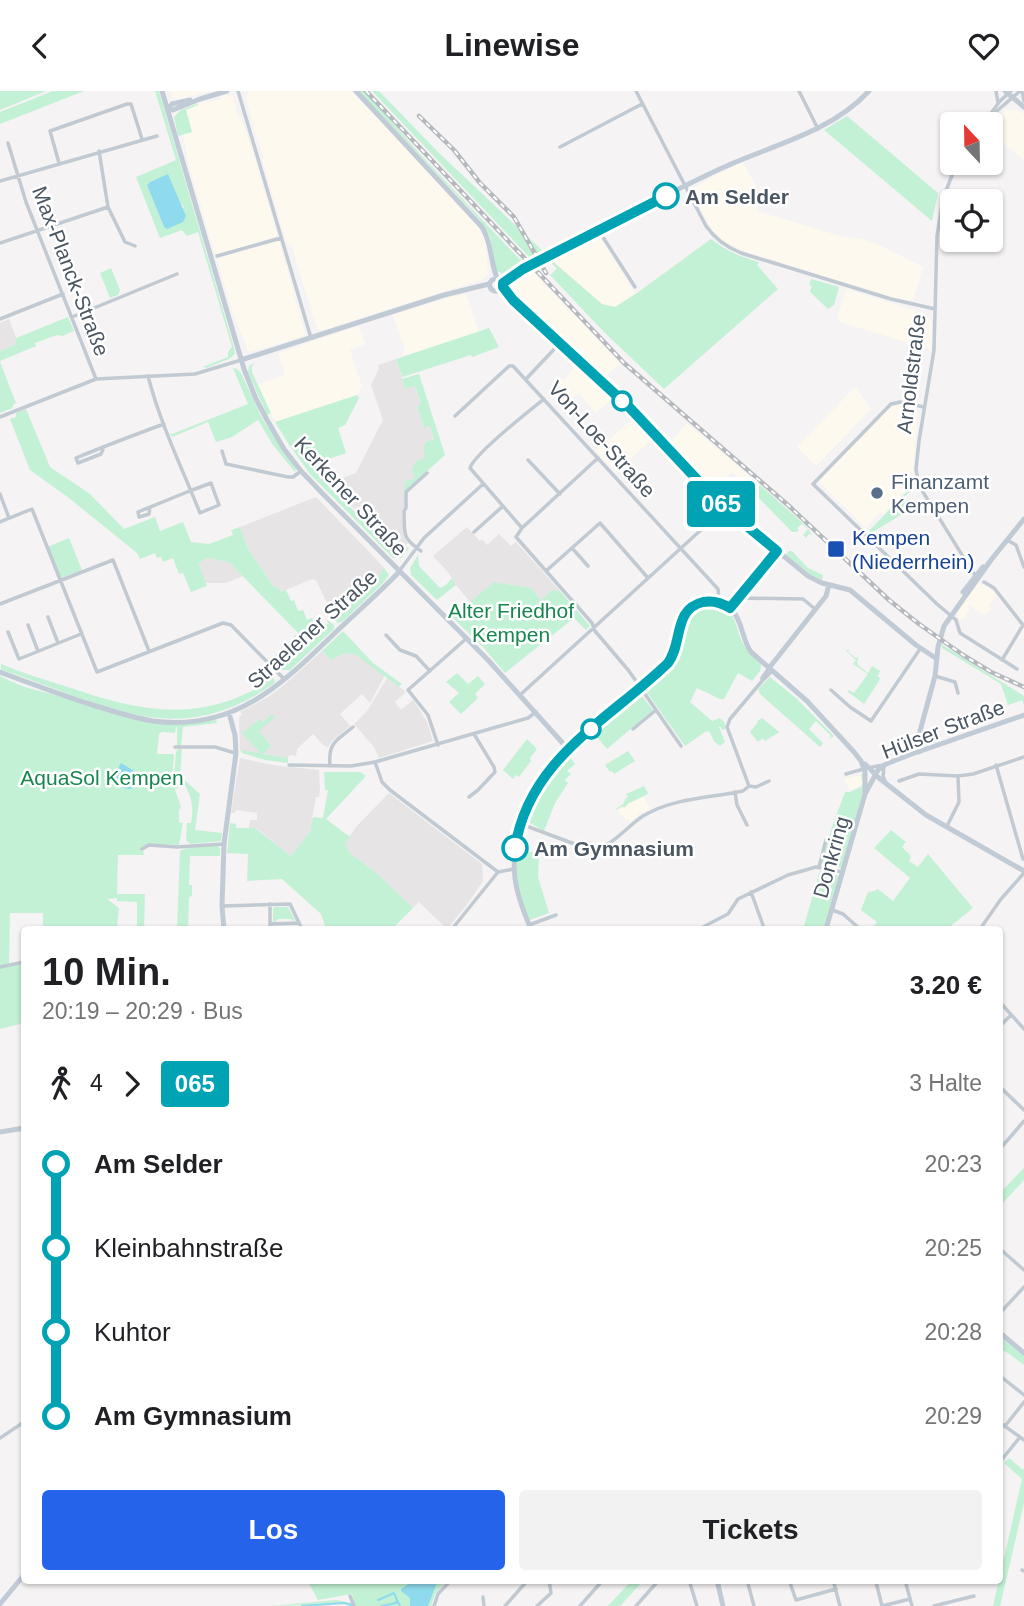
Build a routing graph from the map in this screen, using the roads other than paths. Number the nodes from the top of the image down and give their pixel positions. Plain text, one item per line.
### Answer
1 (162, 91) edge
2 (227, 91) edge
3 (238, 91) edge
4 (356, 91) edge
5 (636, 91) edge
6 (799, 91) edge
7 (869, 91) edge
8 (996, 91) edge
9 (1021, 91) edge
10 (1009, 93) edge
11 (1024, 101) edge
12 (998, 103) junction
13 (642, 104) junction
14 (170, 107) junction
15 (1024, 107) edge
16 (992, 112) edge
17 (993, 112) edge
18 (818, 129) junction
19 (157, 136) dead end
20 (142, 140) junction
21 (8, 143) dead end
22 (560, 147) dead end
23 (99, 151) junction
24 (59, 163) junction
25 (18, 175) junction
26 (952, 175) edge
27 (0, 181) edge
28 (685, 187) junction
29 (108, 207) junction
30 (37, 230) junction
31 (599, 231) junction
32 (281, 237) junction
33 (0, 243) edge
34 (135, 246) dead end
35 (217, 256) dead end
36 (177, 274) dead end
37 (497, 284) junction
38 (635, 287) dead end
39 (63, 294) junction
40 (935, 309) junction
41 (72, 317) junction
42 (0, 319) edge
43 (312, 338) junction
44 (560, 342) junction
45 (241, 360) junction
46 (148, 376) junction
47 (96, 379) junction
48 (526, 379) junction
49 (544, 399) junction
50 (924, 407) junction
51 (455, 415) dead end
52 (0, 417) edge
53 (163, 424) junction
54 (104, 447) junction
55 (222, 451) dead end
56 (598, 459) junction
57 (528, 460) dead end
58 (301, 471) junction
59 (428, 473) dead end
60 (483, 484) junction
61 (191, 491) junction
62 (0, 494) edge
63 (560, 494) junction
64 (503, 506) junction
65 (150, 507) dead end
66 (724, 508) junction
67 (1024, 513) edge
68 (9, 518) junction
69 (1024, 519) edge
70 (0, 522) edge
71 (522, 528) junction
72 (474, 533) dead end
73 (1007, 540) junction
74 (572, 548) junction
75 (419, 549) junction
76 (680, 549) junction
77 (777, 551) junction
78 (588, 566) dead end
79 (1024, 567) edge
80 (400, 571) junction
81 (546, 571) junction
82 (648, 578) junction
83 (979, 579) junction
84 (60, 581) junction
85 (829, 585) junction
86 (738, 598) junction
87 (719, 602) junction
88 (0, 604) edge
89 (730, 608) junction
90 (815, 609) junction
91 (950, 614) junction
92 (48, 617) dead end
93 (28, 625) dead end
94 (594, 628) junction
95 (8, 632) dead end
96 (81, 634) junction
97 (386, 635) dead end
98 (467, 638) junction
99 (58, 643) junction
100 (920, 649) junction
101 (38, 651) junction
102 (149, 651) junction
103 (935, 658) junction
104 (1002, 660) junction
105 (770, 669) junction
106 (1017, 669) dead end
107 (430, 671) junction
108 (0, 672) edge
109 (934, 675) junction
110 (284, 680) junction
111 (640, 686) junction
112 (831, 690) dead end
113 (958, 692) dead end
114 (520, 695) junction
115 (656, 710) junction
116 (536, 712) junction
117 (229, 713) junction
118 (1024, 715) edge
119 (353, 727) dead end
120 (633, 729) dead end
121 (474, 734) junction
122 (438, 745) junction
123 (681, 746) dead end
124 (175, 747) dead end
125 (568, 749) junction
126 (919, 752) junction
127 (236, 753) junction
128 (1024, 757) edge
129 (376, 762) junction
130 (289, 765) dead end
131 (885, 765) junction
132 (996, 765) junction
133 (330, 766) junction
134 (864, 769) junction
135 (846, 774) dead end
136 (876, 775) junction
137 (958, 776) junction
138 (769, 781) dead end
139 (899, 781) dead end
140 (886, 783) junction
141 (750, 786) junction
142 (735, 792) junction
143 (865, 793) junction
144 (469, 797) dead end
145 (521, 824) junction
146 (747, 825) dead end
147 (947, 826) junction
148 (826, 840) dead end
149 (224, 844) junction
150 (142, 849) dead end
151 (1023, 859) edge
152 (819, 867) junction
153 (514, 869) junction
154 (498, 872) junction
155 (843, 872) junction
156 (1024, 872) edge
157 (751, 891) junction
158 (270, 904) junction
159 (222, 906) junction
160 (832, 911) junction
161 (556, 915) dead end
162 (300, 923) junction
163 (224, 926) edge
164 (270, 926) edge
165 (278, 926) edge
166 (301, 926) edge
167 (454, 926) edge
168 (530, 926) edge
169 (532, 926) edge
170 (704, 926) edge
171 (763, 926) edge
172 (827, 926) edge
173 (857, 926) edge
174 (981, 926) edge
175 (21, 963) edge
176 (0, 967) edge
177 (1003, 1006) edge
178 (1011, 1015) junction
179 (1003, 1023) edge
180 (1024, 1029) edge
181 (1003, 1090) edge
182 (1024, 1110) edge
183 (1024, 1121) edge
184 (21, 1128) edge
185 (0, 1132) edge
186 (1003, 1145) edge
187 (1003, 1252) edge
188 (1024, 1270) edge
189 (1024, 1288) edge
190 (1003, 1310) edge
191 (1003, 1335) edge
192 (1024, 1353) edge
193 (1003, 1378) edge
194 (1024, 1395) edge
195 (1024, 1402) edge
196 (21, 1424) edge
197 (1005, 1426) joint
198 (0, 1438) edge
199 (1022, 1438) edge
200 (1003, 1459) edge
201 (21, 1579) edge
202 (447, 1584) edge
203 (524, 1584) edge
204 (550, 1584) edge
205 (599, 1584) edge
206 (655, 1584) edge
207 (690, 1584) edge
208 (718, 1584) edge
209 (748, 1584) edge
210 (790, 1584) edge
211 (835, 1584) edge
212 (876, 1584) edge
213 (906, 1584) edge
214 (836, 1589) junction
215 (350, 1596) dead end
216 (974, 1596) dead end
217 (483, 1597) dead end
218 (910, 1599) junction
219 (0, 1604) edge
220 (888, 1605) edge
221 (354, 1606) edge
222 (434, 1606) edge
223 (484, 1606) edge
224 (505, 1606) edge
225 (537, 1606) edge
226 (580, 1606) edge
227 (636, 1606) edge
228 (697, 1606) edge
229 (723, 1606) edge
230 (754, 1606) edge
231 (840, 1606) edge
232 (882, 1606) edge
233 (912, 1606) edge
234 (934, 1606) edge

1 - 14 street, Kerkener Straße
2 - 14 street
3 - 32 street
4 - 37 street
5 - 13 street
6 - 18 street
7 - 18 street
8 - 12 street
9 - 10 street
9 - 11 street
10 - 12 street
10 - 15 street
10 - 17 street
12 - 16 street
13 - 22 street
13 - 28 street
14 - 45 street, Kerkener Straße
18 - 28 street
19 - 20 street
20 - 23 street
20 - 24 street
21 - 25 street, Max-Planck-Straße
23 - 24 street
23 - 29 street
24 - 25 street
25 - 27 street
25 - 30 street, Max-Planck-Straße
26 - 40 street, Arnoldstraße
28 - 31 street
28 - 40 street
29 - 30 street
29 - 34 street
30 - 33 street
30 - 39 street, Max-Planck-Straße
31 - 37 street
31 - 38 street
32 - 35 street
32 - 43 street
36 - 41 street
37 - 43 street
37 - 44 street
39 - 41 street, Max-Planck-Straße
39 - 42 street
40 - 50 street, Arnoldstraße
41 - 47 street, Max-Planck-Straße
43 - 45 street
44 - 48 street
44 - 66 street
45 - 46 street
45 - 58 street, Kerkener Straße
46 - 47 street
46 - 53 street
47 - 52 street
48 - 49 street, Von-Loe-Straße
48 - 51 street, Von-Loe-Straße
49 - 56 street, Von-Loe-Straße
49 - 60 street
50 - 83 street, Arnoldstraße
50 - 91 street
53 - 54 street
53 - 61 street
54 - 54 street
55 - 58 street
56 - 63 street
56 - 76 street, Von-Loe-Straße
57 - 63 street
58 - 80 street, Kerkener Straße
59 - 75 street
60 - 64 street
60 - 75 street
61 - 61 street
61 - 65 street
62 - 68 street
63 - 71 street
64 - 71 street
64 - 72 street
66 - 76 street
66 - 77 street
67 - 73 street
68 - 70 street
68 - 84 street
69 - 73 street
71 - 81 street
73 - 79 street
73 - 83 street
74 - 78 street
74 - 81 street
74 - 82 street
75 - 80 street
76 - 82 street
76 - 87 street, Von-Loe-Straße
77 - 85 street
77 - 86 street
80 - 98 street, Kerkener Straße
80 - 110 street, Straelener Straße
81 - 94 street
82 - 94 street
83 - 91 street
83 - 104 street, Arnoldstraße
84 - 88 street
84 - 96 street
84 - 102 street
85 - 90 street
85 - 100 street
86 - 89 street
86 - 90 street
87 - 89 street
87 - 111 street
89 - 105 street
90 - 105 street
91 - 103 street
91 - 104 street
92 - 99 street
93 - 101 street
94 - 111 street
94 - 114 street
95 - 101 street
96 - 99 street
96 - 102 street
97 - 107 street
98 - 107 street
98 - 114 street, Kerkener Straße
99 - 101 street
100 - 103 street
100 - 112 street
102 - 110 street
103 - 109 street
104 - 106 street
105 - 134 street
105 - 141 street
107 - 122 street
108 - 117 street, Straelener Straße
109 - 113 street
109 - 126 street
110 - 117 street, Straelener Straße
111 - 115 street
111 - 125 street
114 - 116 street, Kerkener Straße
115 - 120 street
115 - 123 street
116 - 121 street
116 - 125 street, Kerkener Straße
117 - 127 street
118 - 126 street, Hülser Straße
119 - 133 street
121 - 122 street
121 - 144 street
122 - 129 street
124 - 127 street
125 - 145 street
126 - 131 street, Hülser Straße
127 - 149 street
128 - 132 street
129 - 133 street
129 - 154 street
130 - 133 street
131 - 134 street
131 - 136 street, Hülser Straße
131 - 140 street
132 - 137 street
132 - 151 street
134 - 135 street
134 - 136 street
134 - 143 street, Donkring
136 - 140 street
136 - 143 street, Donkring
137 - 139 street
137 - 147 street
138 - 141 street
140 - 147 street
141 - 142 street
142 - 145 street
142 - 146 street
143 - 155 street, Donkring
145 - 153 street
147 - 156 street
148 - 152 street
149 - 150 street
149 - 159 street
152 - 155 street
152 - 157 street
153 - 154 street
153 - 168 street
154 - 167 street
155 - 160 street, Donkring
156 - 174 street
157 - 170 street
157 - 171 street
158 - 159 street
158 - 162 street
158 - 164 street
159 - 163 street
160 - 172 street, Donkring
160 - 173 street
161 - 169 street
162 - 165 street
162 - 166 street
175 - 176 street
177 - 178 street
178 - 179 street
178 - 180 street
181 - 182 street
183 - 186 street
184 - 185 street
187 - 188 street
189 - 190 street
191 - 192 street
193 - 194 street
195 - 197 street
196 - 198 street
197 - 199 street
199 - 200 street
201 - 219 street
202 - 222 street
203 - 224 street
204 - 225 street
205 - 226 street
206 - 227 street
207 - 228 street
208 - 229 street
209 - 230 street
210 - 214 street
211 - 214 street
212 - 232 street
213 - 218 street
214 - 231 street
215 - 221 street
216 - 234 street
217 - 223 street
218 - 220 street
218 - 233 street
220 - 232 street

